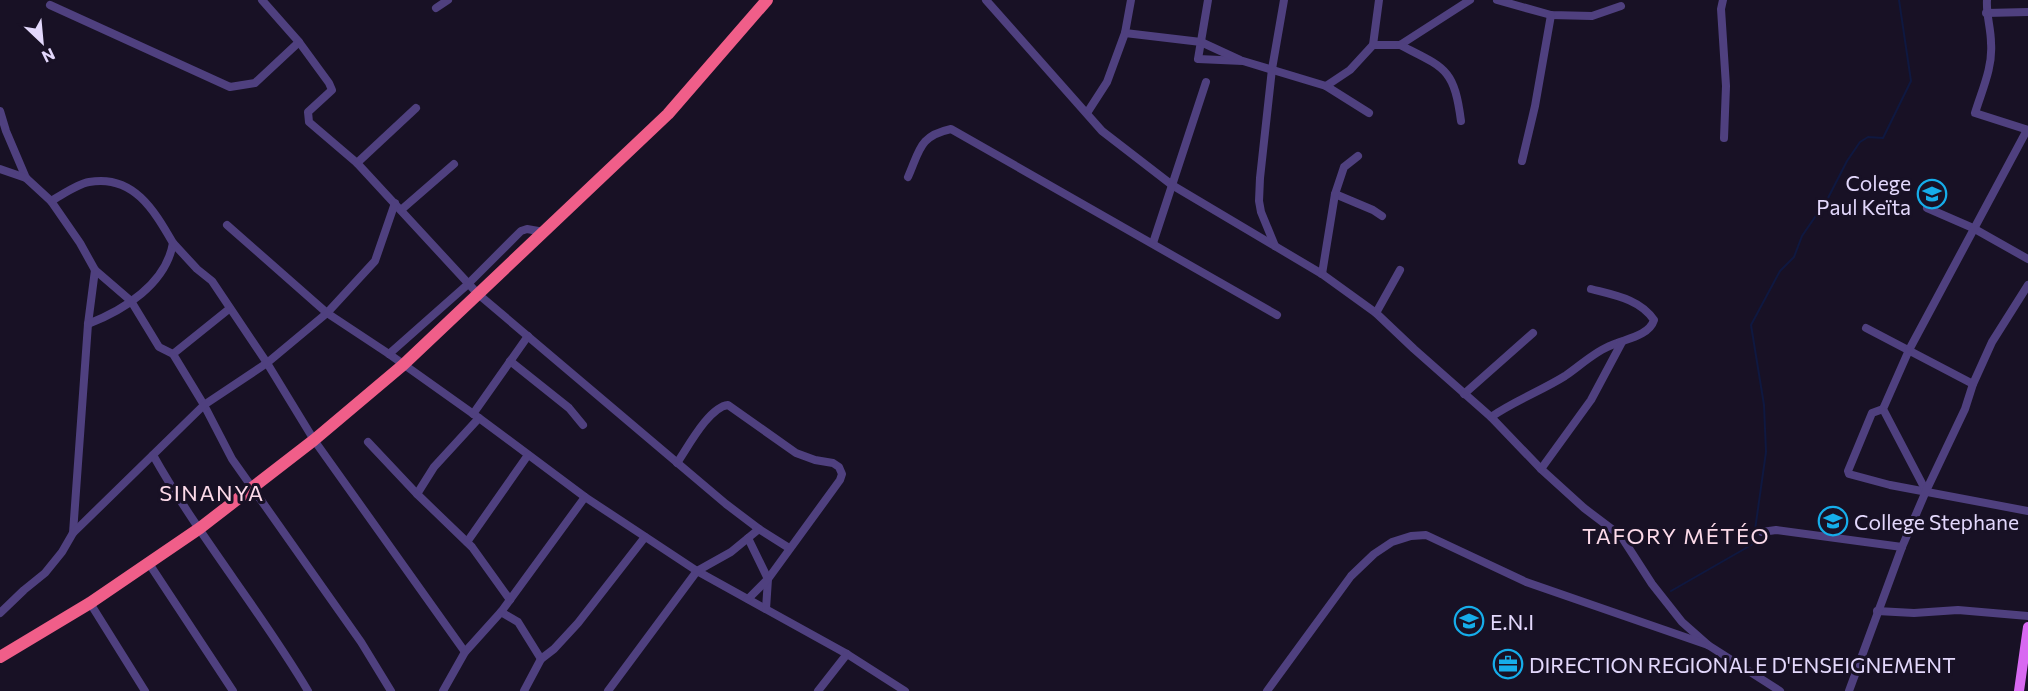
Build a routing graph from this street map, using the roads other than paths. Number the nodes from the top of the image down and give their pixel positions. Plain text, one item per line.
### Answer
1 (262, 0) edge
2 (448, 0) edge
3 (767, 0) edge
4 (987, 0) edge
5 (1131, 0) edge
6 (1208, 0) edge
7 (1284, 0) edge
8 (1379, 0) edge
9 (1470, 0) edge
10 (1497, 0) edge
11 (1723, 0) edge
12 (1987, 0) edge
13 (50, 5) dead end
14 (1621, 6) dead end
15 (436, 8) dead end
16 (2028, 12) edge
17 (1986, 13) junction
18 (1551, 15) junction
19 (1125, 33) junction
20 (298, 42) junction
21 (1201, 42) junction
22 (1373, 45) junction
23 (1400, 45) junction
24 (1243, 61) junction
25 (1272, 69) junction
26 (1206, 82) dead end
27 (1326, 86) junction
28 (416, 108) dead end
29 (0, 111) edge
30 (1087, 113) junction
31 (1369, 113) dead end
32 (1461, 121) dead end
33 (2028, 130) edge
34 (1724, 138) dead end
35 (1358, 156) dead end
36 (1522, 161) dead end
37 (357, 163) junction
38 (454, 164) dead end
39 (0, 169) edge
40 (908, 177) dead end
41 (26, 178) junction
42 (1172, 185) junction
43 (1335, 194) junction
44 (51, 201) junction
45 (398, 206) junction
46 (1927, 208) dead end
47 (1382, 216) dead end
48 (227, 225) dead end
49 (1973, 228) junction
50 (543, 232) junction
51 (173, 243) junction
52 (1153, 243) junction
53 (1275, 246) junction
54 (2028, 259) edge
55 (95, 270) junction
56 (1400, 270) dead end
57 (1322, 274) junction
58 (467, 285) junction
59 (2028, 285) edge
60 (1591, 289) dead end
61 (478, 294) junction
62 (130, 302) junction
63 (229, 309) junction
64 (327, 313) junction
65 (1376, 313) junction
66 (1276, 315) dead end
67 (88, 324) junction
68 (1866, 328) dead end
69 (1533, 333) dead end
70 (528, 336) junction
71 (1622, 342) junction
72 (1909, 350) junction
73 (173, 354) junction
74 (388, 354) junction
75 (510, 362) junction
76 (267, 363) junction
77 (403, 364) junction
78 (1973, 384) junction
79 (1464, 394) junction
80 (204, 405) junction
81 (1883, 409) junction
82 (476, 416) junction
83 (1491, 417) junction
84 (583, 425) dead end
85 (314, 440) junction
86 (368, 442) dead end
87 (153, 455) junction
88 (528, 456) junction
89 (677, 463) junction
90 (1540, 470) junction
91 (253, 488) junction
92 (1926, 491) junction
93 (417, 494) junction
94 (585, 497) junction
95 (2028, 511) edge
96 (200, 528) junction
97 (759, 529) junction
98 (1762, 532) dead end
99 (73, 533) junction
100 (645, 537) junction
101 (748, 538) junction
102 (467, 542) junction
103 (1902, 547) junction
104 (789, 548) junction
105 (148, 562) junction
106 (697, 571) junction
107 (768, 579) junction
108 (748, 599) junction
109 (510, 600) junction
110 (90, 603) junction
111 (766, 609) junction
112 (1877, 611) junction
113 (501, 612) junction
114 (0, 613) edge
115 (2028, 616) edge
116 (2028, 627) edge
117 (1708, 645) junction
118 (465, 652) junction
119 (847, 654) junction
120 (0, 657) edge
121 (541, 659) junction
122 (145, 691) edge
123 (233, 691) edge
124 (308, 691) edge
125 (391, 691) edge
126 (443, 691) edge
127 (524, 691) edge
128 (608, 691) edge
129 (818, 691) edge
130 (905, 691) edge
131 (1267, 691) edge
132 (1780, 691) edge
133 (1849, 691) edge
134 (2019, 691) edge

1 - 20 street
2 - 15 street
3 - 50 highway
4 - 30 street
5 - 19 street
6 - 21 street
7 - 25 street
8 - 22 street
9 - 23 street
10 - 18 street
11 - 34 street
12 - 17 street
13 - 20 street
14 - 18 street
16 - 17 street
17 - 33 street
18 - 36 street
19 - 21 street
19 - 30 street
20 - 37 street
21 - 24 street
21 - 24 street
22 - 23 street
22 - 27 street
23 - 32 street
24 - 25 street
25 - 27 street
25 - 53 street
26 - 42 street
27 - 31 street
28 - 37 street
29 - 41 street
30 - 42 street
33 - 49 street
35 - 43 street
37 - 45 street
38 - 45 street
39 - 41 street
40 - 52 street
41 - 44 street
42 - 52 street
42 - 53 street
43 - 47 street
43 - 57 street
44 - 51 street
44 - 55 street
45 - 58 street
45 - 64 street
46 - 49 street
48 - 64 street
49 - 54 street
49 - 72 street
50 - 58 street
50 - 61 highway
51 - 62 street
51 - 63 street
52 - 66 street
53 - 57 street
55 - 62 street
55 - 67 street
56 - 65 street
57 - 65 street
58 - 61 street
58 - 74 street
59 - 78 street
60 - 71 street
61 - 70 street
61 - 77 highway
62 - 67 street
62 - 73 street
63 - 73 street
63 - 76 street
64 - 74 street
64 - 76 street
65 - 79 street
67 - 99 street
68 - 72 street
69 - 79 street
70 - 75 street
70 - 89 street
71 - 83 street
71 - 90 street
72 - 78 street
72 - 81 street
73 - 80 street
74 - 77 street
75 - 82 street
75 - 84 street
76 - 80 street
76 - 85 street
77 - 82 street
77 - 85 highway
78 - 92 street
79 - 83 street
80 - 87 street
80 - 91 street
81 - 92 street
81 - 92 street
82 - 88 street
82 - 93 street
83 - 90 street
85 - 91 highway
85 - 118 street
86 - 93 street
87 - 96 street
87 - 99 street
88 - 94 street
88 - 102 street
89 - 97 street
89 - 104 street
90 - 117 street
91 - 96 highway
91 - 125 street
92 - 95 street
92 - 103 street
93 - 102 street
94 - 100 street
94 - 109 street
96 - 105 highway
96 - 124 street
97 - 101 street
97 - 104 street
98 - 103 street
99 - 114 street
100 - 106 street
100 - 121 street
101 - 106 street
101 - 107 street
102 - 109 street
103 - 112 street
104 - 107 street
105 - 110 highway
105 - 123 street
106 - 108 street
106 - 128 street
107 - 108 street
107 - 111 street
108 - 111 street
109 - 113 street
110 - 120 highway
110 - 122 street
111 - 119 street
112 - 115 street
112 - 133 street
113 - 118 street
113 - 121 street
116 - 134 main road
117 - 131 street
117 - 132 street
118 - 126 street
119 - 129 street
119 - 130 street
121 - 127 street

